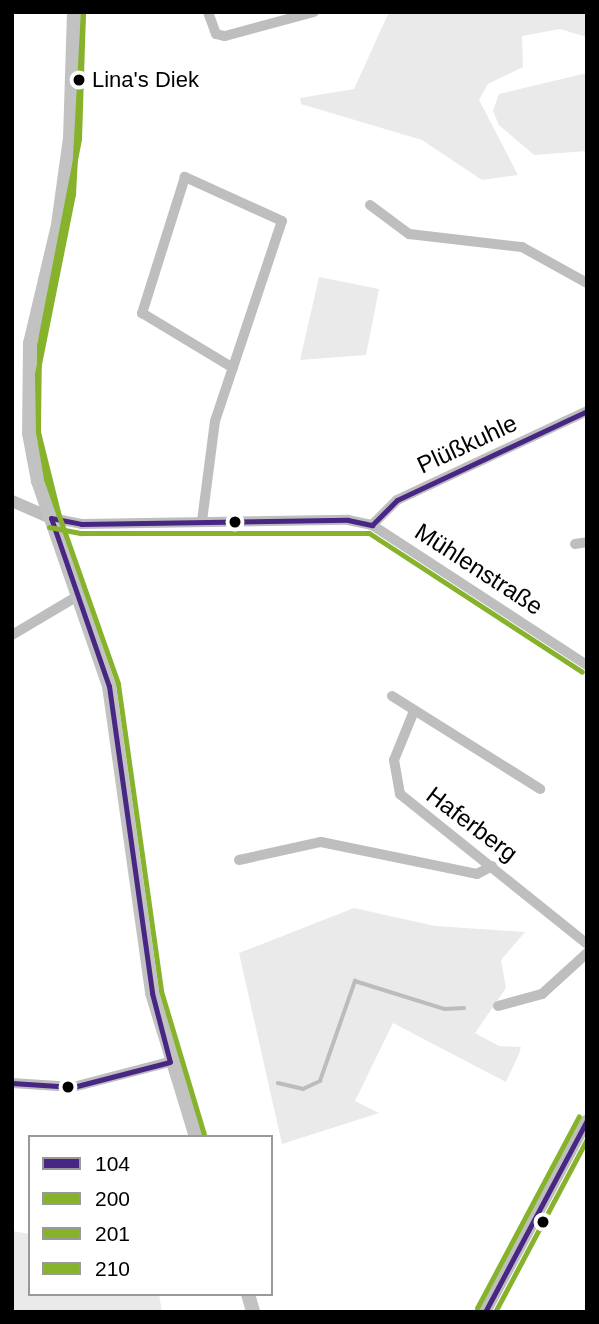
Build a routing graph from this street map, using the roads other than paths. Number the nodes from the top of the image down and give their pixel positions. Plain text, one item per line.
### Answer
1 (74, 12) edge
2 (208, 12) edge
3 (314, 12) edge
4 (298, 16) edge
5 (370, 205) dead end
6 (587, 283) edge
7 (233, 368) junction
8 (587, 411) edge
9 (12, 500) edge
10 (51, 518) junction
11 (202, 521) junction
12 (372, 525) junction
13 (587, 542) edge
14 (575, 544) dead end
15 (82, 594) junction
16 (13, 632) edge
17 (587, 665) edge
18 (392, 696) dead end
19 (414, 711) junction
20 (540, 789) dead end
21 (239, 860) dead end
22 (492, 866) junction
23 (587, 944) edge
24 (587, 953) edge
25 (498, 1006) dead end
26 (170, 1062) junction
27 (12, 1083) edge
28 (587, 1120) edge
29 (195, 1135) edge
30 (485, 1312) edge

1 - 10 main road
2 - 4 street
3 - 4 street
5 - 6 street
7 - 7 street
7 - 11 street
8 - 12 street, Plüßkuhle
9 - 10 street
10 - 11 street
10 - 15 main road
11 - 12 street
12 - 17 street, Mühlenstraße
13 - 14 street
15 - 16 street
15 - 26 main road
18 - 19 street
19 - 20 street
19 - 22 street, Haferberg
21 - 22 street
22 - 23 street, Haferberg
24 - 25 street
26 - 27 street
26 - 29 main road
28 - 30 street

